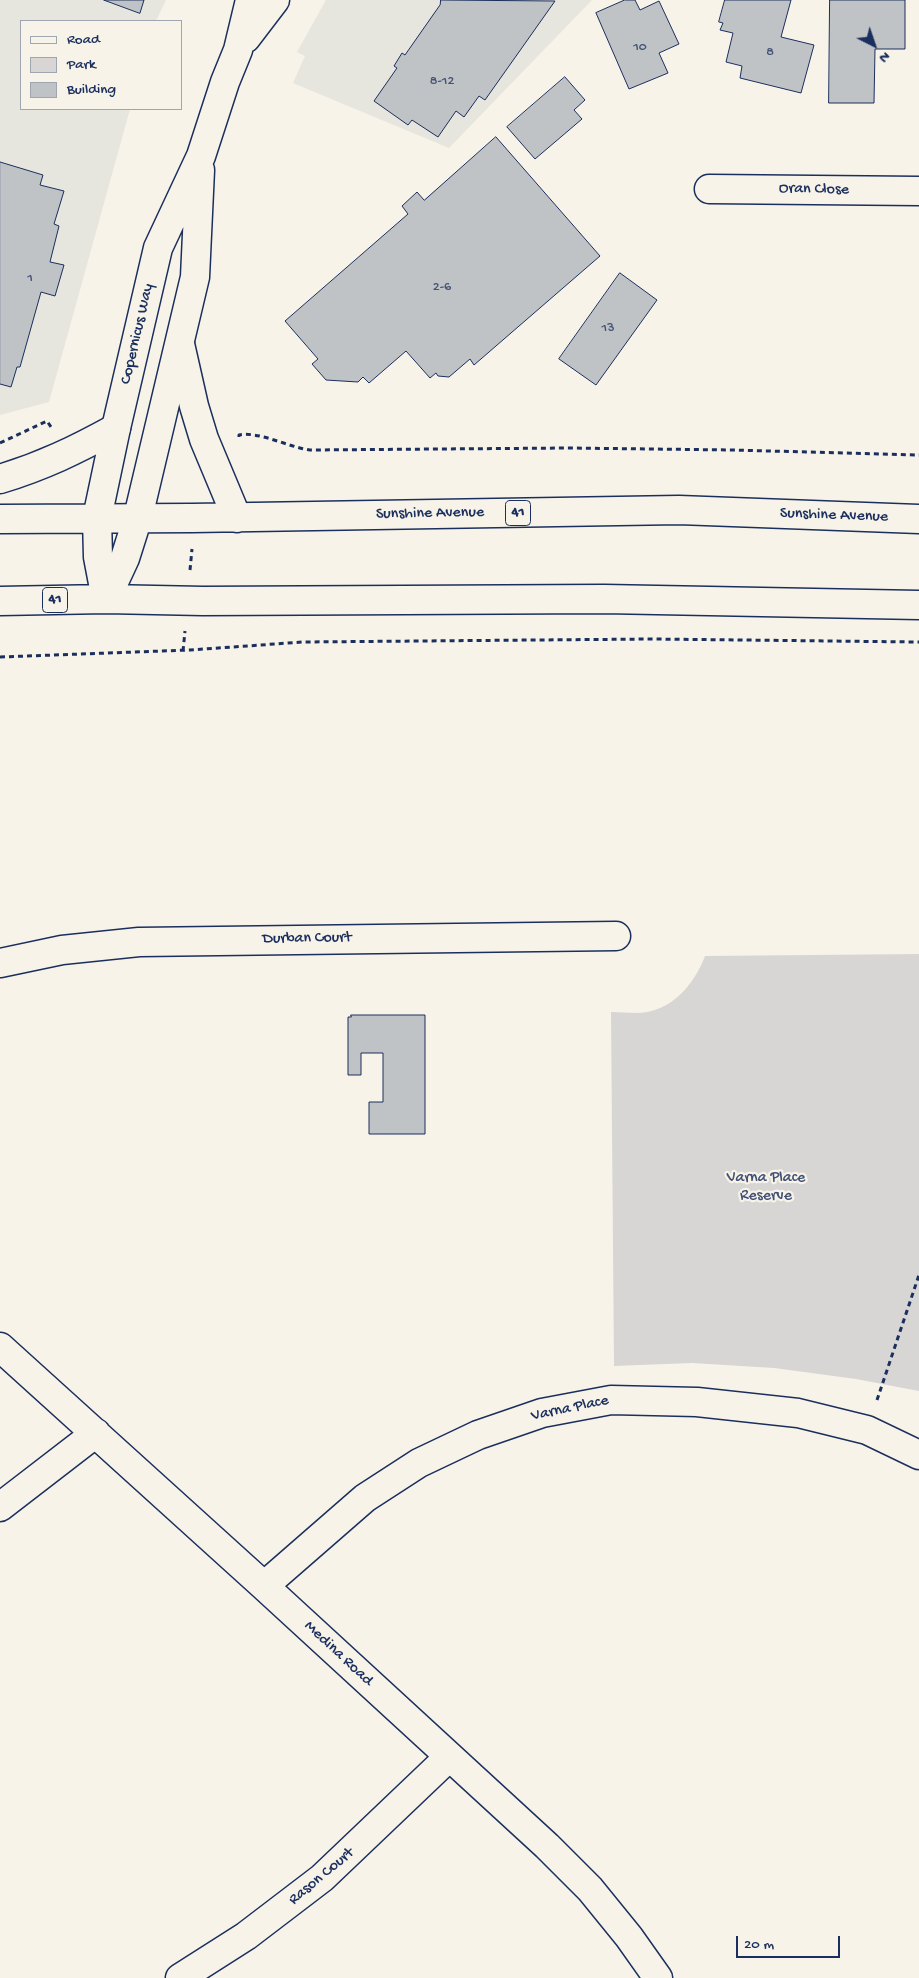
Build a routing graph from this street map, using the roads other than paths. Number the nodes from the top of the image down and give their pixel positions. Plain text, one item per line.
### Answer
1 (250, 0) edge
2 (274, 0) edge
3 (238, 50) junction
4 (201, 156) junction
5 (709, 189) dead end
6 (919, 191) edge
7 (180, 344) junction
8 (116, 428) junction
9 (0, 479) edge
10 (138, 517) junction
11 (0, 518) edge
12 (97, 518) junction
13 (237, 518) junction
14 (919, 519) edge
15 (106, 599) junction
16 (1, 601) edge
17 (919, 606) edge
18 (616, 936) dead end
19 (0, 963) edge
20 (0, 1347) edge
21 (96, 1432) junction
22 (919, 1456) edge
23 (0, 1507) edge
24 (264, 1586) junction
25 (449, 1758) junction
26 (180, 1978) edge
27 (658, 1978) edge

1 - 3 street, Copernicus Way
2 - 3 street, Copernicus Way
3 - 4 street, Copernicus Way
4 - 7 street, Copernicus Way
4 - 8 street, Copernicus Way
5 - 6 street, Oran Close
7 - 10 street, Copernicus Way
7 - 13 street
8 - 9 street
8 - 12 street, Copernicus Way
10 - 12 street, Sunshine Avenue / 41
10 - 13 street, Sunshine Avenue / 41
10 - 15 street, Copernicus Way
11 - 12 street, Sunshine Avenue / 41
12 - 15 street, Copernicus Way
13 - 14 street, Sunshine Avenue / 41
15 - 16 street, 41
15 - 17 street, 41
18 - 19 street, Durban Court
20 - 21 street, Medina Road
21 - 23 street
21 - 24 street, Medina Road
22 - 24 street, Varna Place
24 - 25 street, Medina Road
25 - 26 street, Rason Court
25 - 27 street, Medina Road

